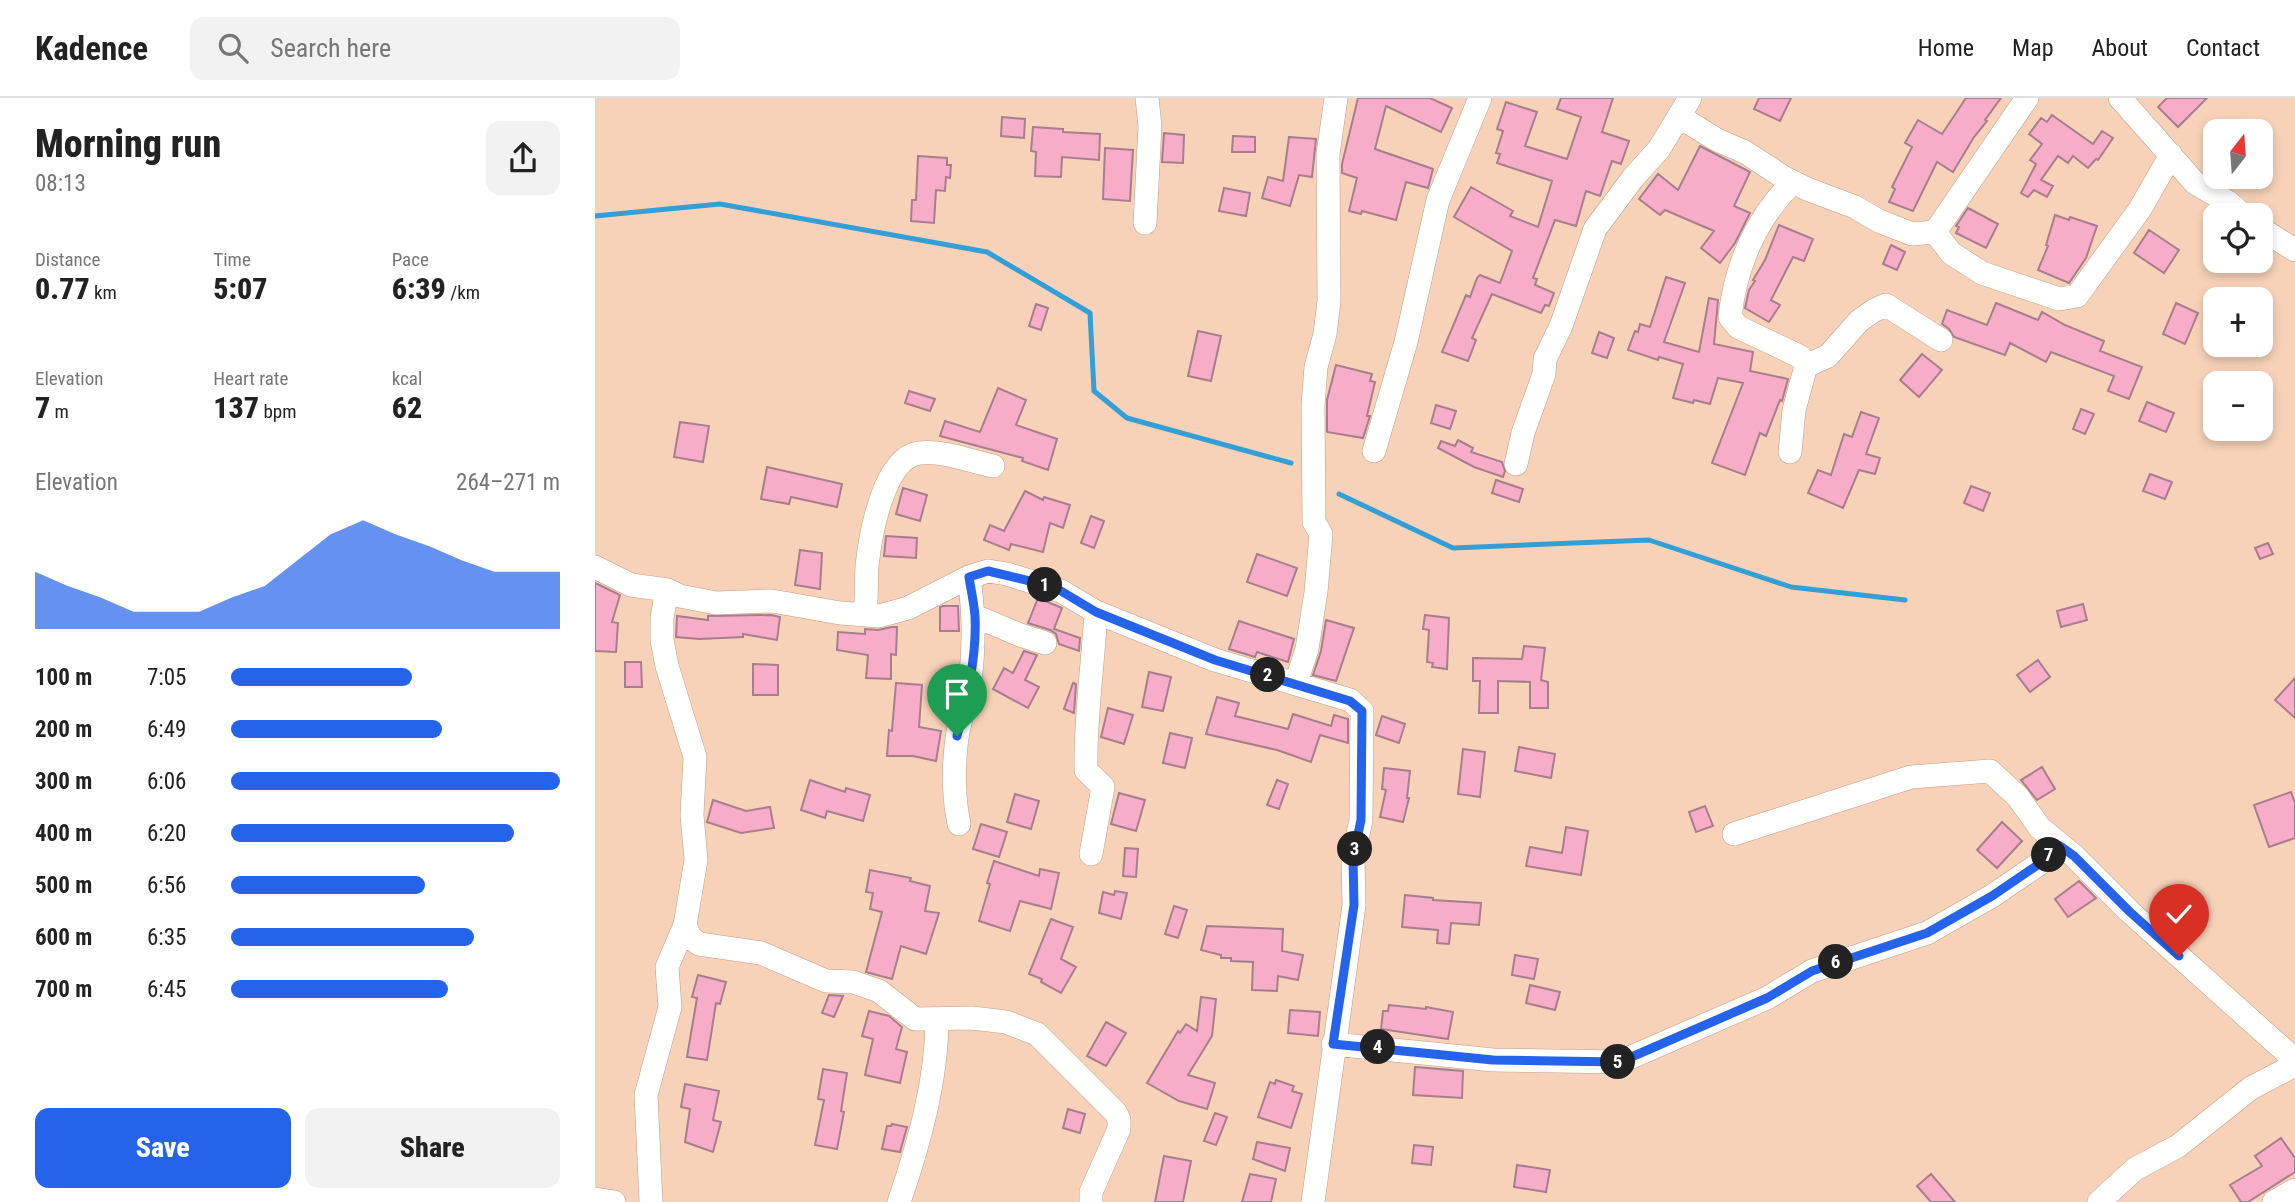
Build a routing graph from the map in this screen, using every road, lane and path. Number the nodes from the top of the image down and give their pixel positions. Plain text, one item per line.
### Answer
1 (1147, 98) edge
2 (1336, 98) edge
3 (1480, 98) edge
4 (2027, 98) edge
5 (2120, 98) edge
6 (1685, 107) edge
7 (2171, 155) junction
8 (1793, 182) junction
9 (2229, 203) edge
10 (1145, 223) dead end
11 (1935, 232) junction
12 (2273, 236) edge
13 (2295, 250) edge
14 (1941, 340) dead end
15 (1806, 366) junction
16 (1374, 451) dead end
17 (1790, 452) dead end
18 (1515, 464) dead end
19 (993, 466) dead end
20 (595, 567) edge
21 (969, 577) junction
22 (667, 590) junction
23 (1096, 612) junction
24 (865, 614) junction
25 (975, 616) junction
26 (1045, 643) dead end
27 (1296, 683) junction
28 (959, 824) dead end
29 (1734, 834) dead end
30 (2060, 846) junction
31 (1091, 854) dead end
32 (685, 925) junction
33 (937, 1019) junction
34 (1333, 1044) junction
35 (2295, 1062) edge
36 (2295, 1190) edge
37 (595, 1199) edge
38 (614, 1202) edge
39 (651, 1202) edge
40 (899, 1202) edge
41 (1091, 1202) edge
42 (1313, 1202) edge
43 (2099, 1202) edge
44 (2274, 1202) edge

1 - 10 street
2 - 27 street
3 - 16 street
4 - 11 street
5 - 7 street
6 - 8 street
6 - 18 street
7 - 9 street
7 - 11 street
8 - 11 street
8 - 15 street
12 - 13 street
14 - 15 street
15 - 17 street
19 - 24 street
20 - 22 street
21 - 23 street
21 - 24 street
21 - 25 street
22 - 24 street
22 - 32 street
23 - 27 street
23 - 31 street
25 - 26 street
25 - 28 street
27 - 34 street
29 - 30 street
30 - 34 street
30 - 35 street
32 - 33 street
32 - 39 street
33 - 40 street
33 - 41 street
34 - 42 street
35 - 43 street
36 - 44 street
37 - 38 street

